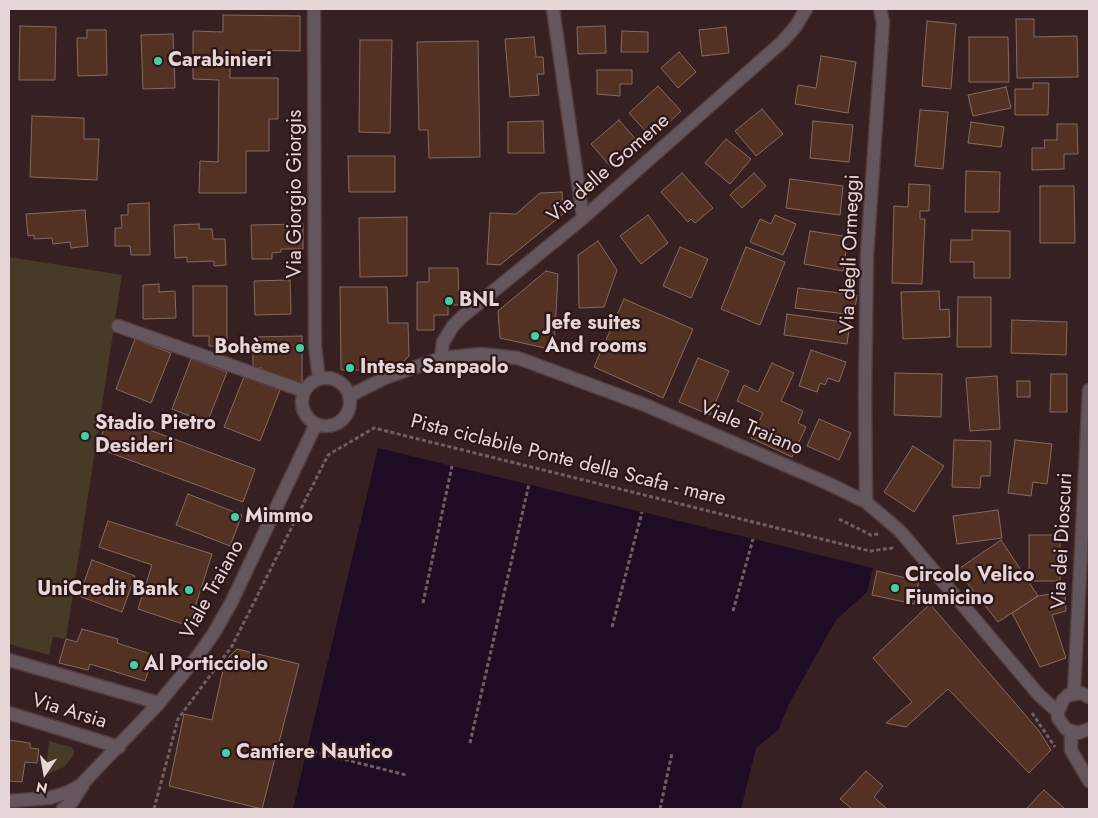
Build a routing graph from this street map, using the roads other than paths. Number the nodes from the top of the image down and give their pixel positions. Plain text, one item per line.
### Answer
1 (314, 9) edge
2 (553, 9) edge
3 (806, 9) edge
4 (880, 9) edge
5 (582, 218) junction
6 (118, 326) dead end
7 (441, 358) junction
8 (318, 379) junction
9 (1089, 390) edge
10 (304, 392) junction
11 (349, 396) junction
12 (316, 424) junction
13 (866, 502) junction
14 (9, 660) edge
15 (1074, 693) junction
16 (1089, 697) edge
17 (159, 703) junction
18 (1058, 712) junction
19 (9, 713) edge
20 (1089, 729) edge
21 (1071, 732) junction
22 (119, 747) junction
23 (86, 781) junction
24 (1089, 781) edge
25 (14, 801) edge
26 (31, 809) edge
27 (63, 809) edge

1 - 8 street, Via Giorgio Giorgis
2 - 5 street
3 - 5 street, Via delle Gomene
4 - 13 street, Via degli Ormeggi
5 - 7 street, Via delle Gomene
6 - 10 street
7 - 11 street, Viale Traiano
7 - 13 street, Viale Traiano
8 - 10 street
8 - 11 street
9 - 15 street, Via dei Dioscuri
10 - 12 street
11 - 12 street
12 - 17 street, Viale Traiano
13 - 18 street, Viale Traiano
14 - 17 street
15 - 16 street
15 - 18 street
17 - 22 street, Viale Traiano
18 - 21 street, Viale Traiano
19 - 22 street, Via Arsia
20 - 21 street
21 - 24 street
22 - 23 street, Viale Traiano
23 - 25 street, Viale Traiano
23 - 27 street
25 - 26 street

